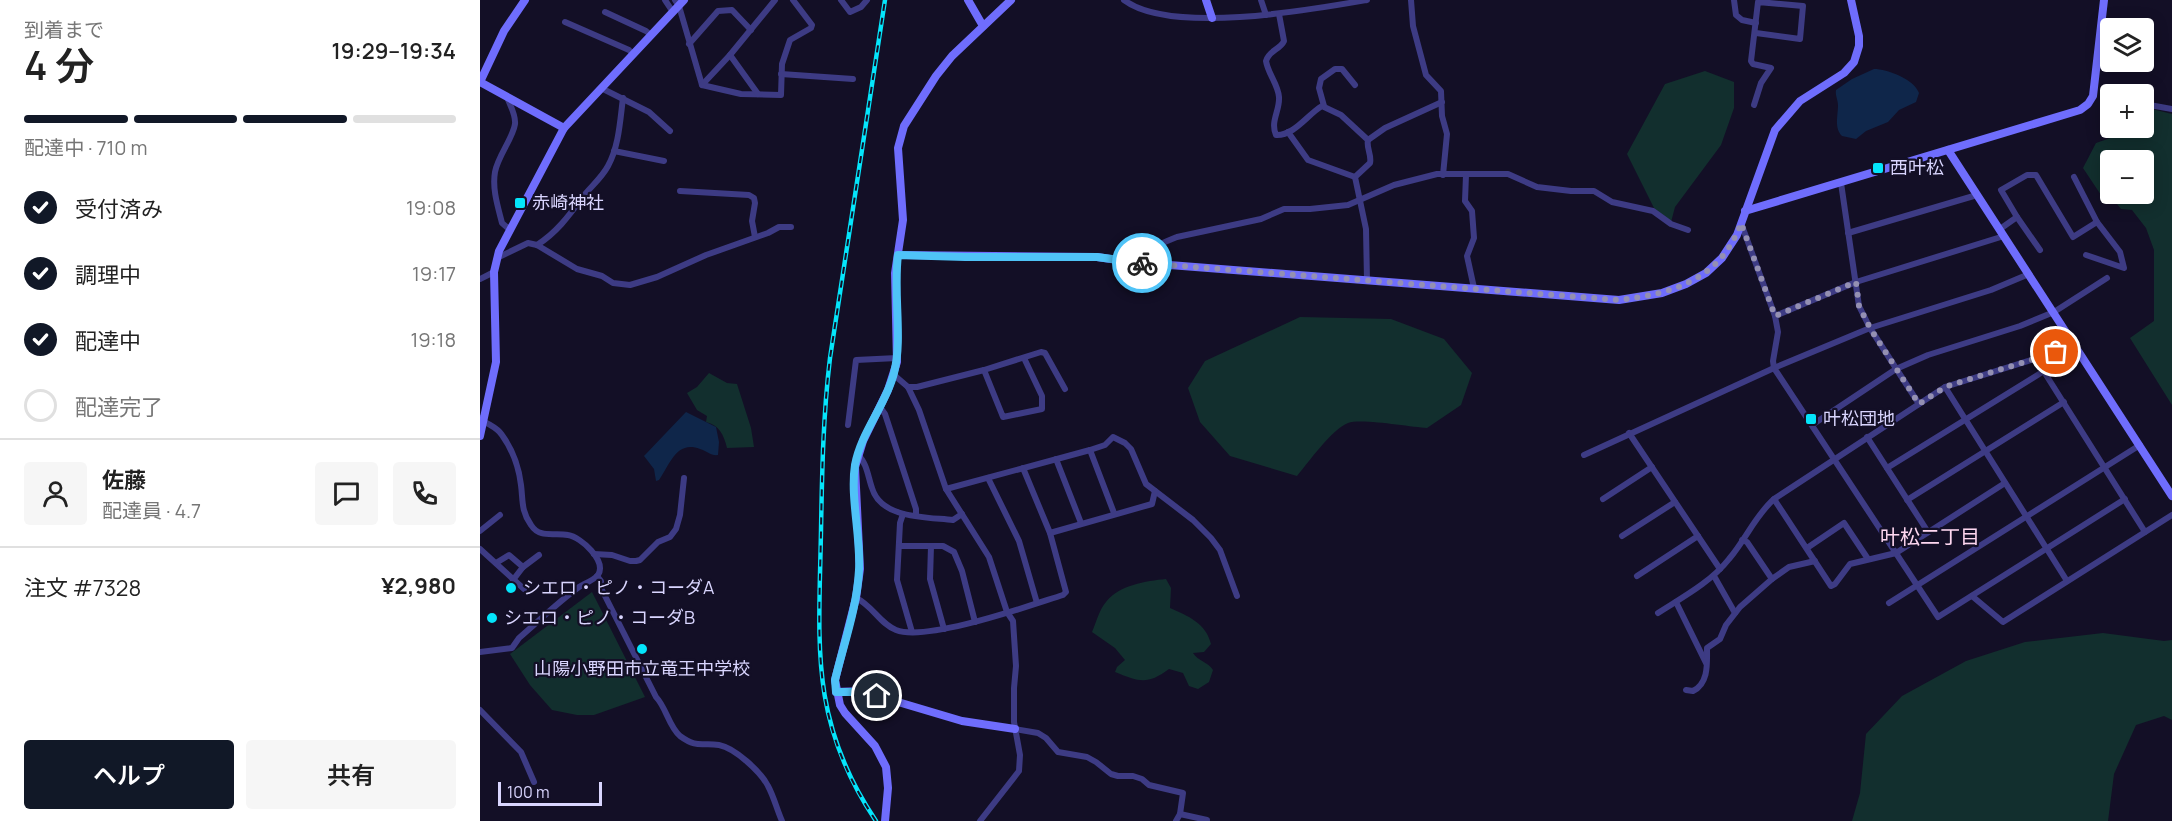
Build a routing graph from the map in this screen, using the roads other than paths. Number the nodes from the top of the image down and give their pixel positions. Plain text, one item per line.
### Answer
1 (525, 0) edge
2 (665, 0) edge
3 (775, 0) edge
4 (793, 0) edge
5 (841, 0) edge
6 (867, 0) edge
7 (968, 0) edge
8 (1011, 0) edge
9 (1124, 0) edge
10 (1206, 0) edge
11 (1261, 0) edge
12 (1367, 0) edge
13 (1411, 0) edge
14 (1734, 0) edge
15 (1851, 0) edge
16 (2103, 0) edge
17 (678, 4) edge
18 (605, 12) dead end
19 (1279, 14) junction
20 (1266, 15) junction
21 (1212, 18) junction
22 (564, 22) dead end
23 (1756, 23) junction
24 (983, 26) junction
25 (751, 30) junction
26 (1756, 33) junction
27 (651, 35) junction
28 (688, 44) junction
29 (633, 54) junction
30 (730, 55) junction
31 (781, 74) junction
32 (853, 79) dead end
33 (480, 82) edge
34 (702, 85) junction
35 (1355, 85) dead end
36 (601, 88) junction
37 (758, 94) junction
38 (507, 96) junction
39 (623, 98) junction
40 (1442, 102) junction
41 (1754, 105) dead end
42 (1324, 106) junction
43 (2154, 106) edge
44 (2172, 109) edge
45 (564, 129) junction
46 (670, 131) dead end
47 (1288, 132) junction
48 (1368, 140) junction
49 (1948, 150) junction
50 (614, 151) junction
51 (664, 161) dead end
52 (1316, 169) dead end
53 (1337, 172) junction
54 (1443, 175) junction
55 (1466, 175) junction
56 (1355, 177) junction
57 (2074, 177) dead end
58 (1841, 183) junction
59 (680, 191) dead end
60 (1977, 195) junction
61 (1359, 201) junction
62 (1746, 211) junction
63 (2017, 218) junction
64 (2097, 222) junction
65 (1741, 223) junction
66 (791, 227) dead end
67 (510, 230) junction
68 (1688, 230) dead end
69 (1848, 233) junction
70 (2002, 233) junction
71 (754, 237) junction
72 (537, 245) junction
73 (2040, 250) dead end
74 (898, 255) junction
75 (2086, 255) dead end
76 (496, 258) junction
77 (1131, 262) junction
78 (494, 272) junction
79 (2029, 274) junction
80 (2107, 278) dead end
81 (480, 279) edge
82 (1367, 280) junction
83 (1856, 282) junction
84 (1474, 288) junction
85 (2054, 312) junction
86 (1775, 316) junction
87 (1870, 328) junction
88 (2076, 346) junction
89 (897, 358) junction
90 (1024, 358) junction
91 (2036, 359) junction
92 (1774, 368) junction
93 (1896, 369) junction
94 (984, 370) junction
95 (2044, 371) junction
96 (894, 375) junction
97 (908, 387) junction
98 (1945, 387) junction
99 (1065, 389) dead end
100 (2064, 402) junction
101 (1919, 404) junction
102 (880, 407) junction
103 (482, 420) edge
104 (1965, 420) junction
105 (848, 425) dead end
106 (1812, 425) junction
107 (1629, 433) junction
108 (480, 436) edge
109 (1867, 437) junction
110 (2140, 445) junction
111 (1090, 450) junction
112 (1985, 452) junction
113 (858, 455) junction
114 (1584, 455) dead end
115 (1056, 459) junction
116 (1835, 459) junction
117 (2104, 466) junction
118 (1652, 467) junction
119 (1023, 468) junction
120 (1887, 468) junction
121 (684, 478) dead end
122 (988, 478) junction
123 (2005, 483) junction
124 (946, 489) junction
125 (1155, 491) junction
126 (2172, 496) edge
127 (1603, 499) dead end
128 (1774, 499) junction
129 (2125, 499) junction
130 (1907, 500) junction
131 (1675, 502) junction
132 (1114, 513) junction
133 (903, 514) junction
134 (962, 514) junction
135 (500, 515) dead end
136 (916, 515) junction
137 (2172, 515) edge
138 (2026, 516) junction
139 (1081, 523) junction
140 (480, 531) edge
141 (1050, 532) junction
142 (1928, 532) junction
143 (2145, 532) junction
144 (1622, 536) dead end
145 (1698, 536) junction
146 (1742, 540) junction
147 (899, 546) junction
148 (931, 546) junction
149 (480, 549) edge
150 (1807, 549) junction
151 (2047, 549) junction
152 (1896, 553) junction
153 (594, 554) junction
154 (539, 555) dead end
155 (1868, 559) junction
156 (1815, 561) junction
157 (496, 564) junction
158 (523, 567) junction
159 (1720, 569) junction
160 (597, 576) junction
161 (1636, 576) dead end
162 (1714, 576) junction
163 (1772, 579) junction
164 (513, 580) junction
165 (2067, 581) junction
166 (1917, 584) junction
167 (524, 589) dead end
168 (1237, 596) dead end
169 (1972, 596) junction
170 (856, 598) junction
171 (1676, 602) junction
172 (1036, 603) junction
173 (1889, 603) dead end
174 (1006, 612) junction
175 (1658, 613) dead end
176 (1735, 613) junction
177 (975, 622) junction
178 (944, 629) junction
179 (912, 632) junction
180 (480, 652) edge
181 (1707, 663) junction
182 (1686, 690) dead end
183 (836, 692) junction
184 (480, 710) edge
185 (1015, 729) junction
186 (534, 782) dead end
187 (1178, 818) edge
188 (1207, 820) edge
189 (782, 821) edge
190 (885, 821) edge
191 (980, 821) edge

1 - 33 street
2 - 17 street
3 - 25 street
4 - 31 street
5 - 6 street
7 - 24 street
8 - 24 street
9 - 21 street
10 - 21 street
11 - 20 street
12 - 19 street
13 - 40 street
14 - 23 street
15 - 62 street
16 - 49 street
17 - 27 street
17 - 28 street
18 - 27 street
19 - 20 street
19 - 47 street
20 - 21 street
22 - 29 street
23 - 26 street
23 - 26 street
24 - 74 street
25 - 28 street
25 - 30 street
26 - 41 street
27 - 29 street
28 - 34 street
29 - 36 street
30 - 34 street
30 - 37 street
31 - 32 street
31 - 37 street
33 - 38 street
34 - 37 street
35 - 42 street
36 - 39 street
36 - 45 street
38 - 45 street
38 - 67 street
39 - 46 street
39 - 50 street
40 - 48 street
40 - 54 street
42 - 47 street
42 - 48 street
43 - 44 street
45 - 67 street
47 - 53 street
48 - 56 street
49 - 58 street
49 - 60 street
50 - 51 street
50 - 72 street
52 - 53 street
53 - 56 street
54 - 55 street
54 - 61 street
55 - 68 street
55 - 84 street
56 - 61 street
57 - 64 street
58 - 62 street
58 - 69 street
59 - 71 street
60 - 69 street
60 - 70 street
61 - 77 street
61 - 82 street
62 - 65 street
63 - 64 street
63 - 70 street
63 - 73 street
64 - 75 street
65 - 84 street
65 - 86 street
66 - 71 street
67 - 76 street
69 - 83 street
70 - 79 street
70 - 83 street
71 - 72 street
72 - 76 street
74 - 77 street
74 - 89 street
76 - 78 street
77 - 82 street
78 - 81 street
78 - 103 street
79 - 85 street
79 - 87 street
80 - 85 street
82 - 84 street
83 - 86 street
83 - 87 street
85 - 88 street
85 - 93 street
86 - 92 street
87 - 92 street
87 - 93 street
88 - 91 street
88 - 110 street
89 - 96 street
89 - 105 street
90 - 94 street
90 - 94 street
90 - 99 street
91 - 95 street
91 - 98 street
92 - 106 street
92 - 107 street
93 - 101 street
93 - 106 street
94 - 97 street
95 - 100 street
95 - 104 street
96 - 97 street
96 - 102 street
97 - 124 street
98 - 101 street
98 - 104 street
100 - 112 street
100 - 117 street
101 - 109 street
102 - 113 street
102 - 136 street
103 - 108 street
103 - 153 street
104 - 112 street
104 - 120 street
106 - 116 street
107 - 114 street
107 - 118 street
109 - 116 street
109 - 120 street
110 - 117 street
110 - 126 street
111 - 115 street
111 - 125 street
111 - 132 street
112 - 123 street
112 - 130 street
113 - 133 street
113 - 170 street
115 - 119 street
115 - 139 street
116 - 128 street
116 - 152 street
117 - 129 street
117 - 138 street
118 - 127 street
118 - 131 street
119 - 122 street
119 - 141 street
120 - 130 street
121 - 153 street
122 - 124 street
122 - 172 street
123 - 138 street
123 - 142 street
124 - 134 street
125 - 132 street
125 - 168 street
128 - 146 street
128 - 150 street
129 - 143 street
129 - 151 street
130 - 142 street
131 - 144 street
131 - 145 street
132 - 139 street
133 - 136 street
133 - 147 street
134 - 136 street
134 - 174 street
135 - 140 street
137 - 143 street
138 - 151 street
138 - 166 street
139 - 141 street
141 - 172 street
142 - 152 street
143 - 165 street
145 - 159 street
145 - 161 street
146 - 159 street
146 - 163 street
147 - 148 street
147 - 179 street
148 - 177 street
148 - 178 street
149 - 157 street
150 - 155 street
150 - 156 street
151 - 165 street
151 - 169 street
152 - 155 street
152 - 166 street
153 - 160 street
154 - 158 street
155 - 156 street
156 - 163 street
157 - 158 street
157 - 164 street
158 - 164 street
159 - 162 street
160 - 180 street
160 - 189 street
162 - 171 street
162 - 176 street
163 - 176 street
164 - 167 street
165 - 169 street
166 - 169 street
166 - 173 street
170 - 179 street
170 - 183 street
171 - 175 street
171 - 181 street
172 - 174 street
174 - 177 street
174 - 185 street
176 - 181 street
177 - 178 street
178 - 179 street
181 - 182 street
183 - 185 street
183 - 190 street
184 - 186 street
185 - 187 street
185 - 191 street
187 - 188 street

